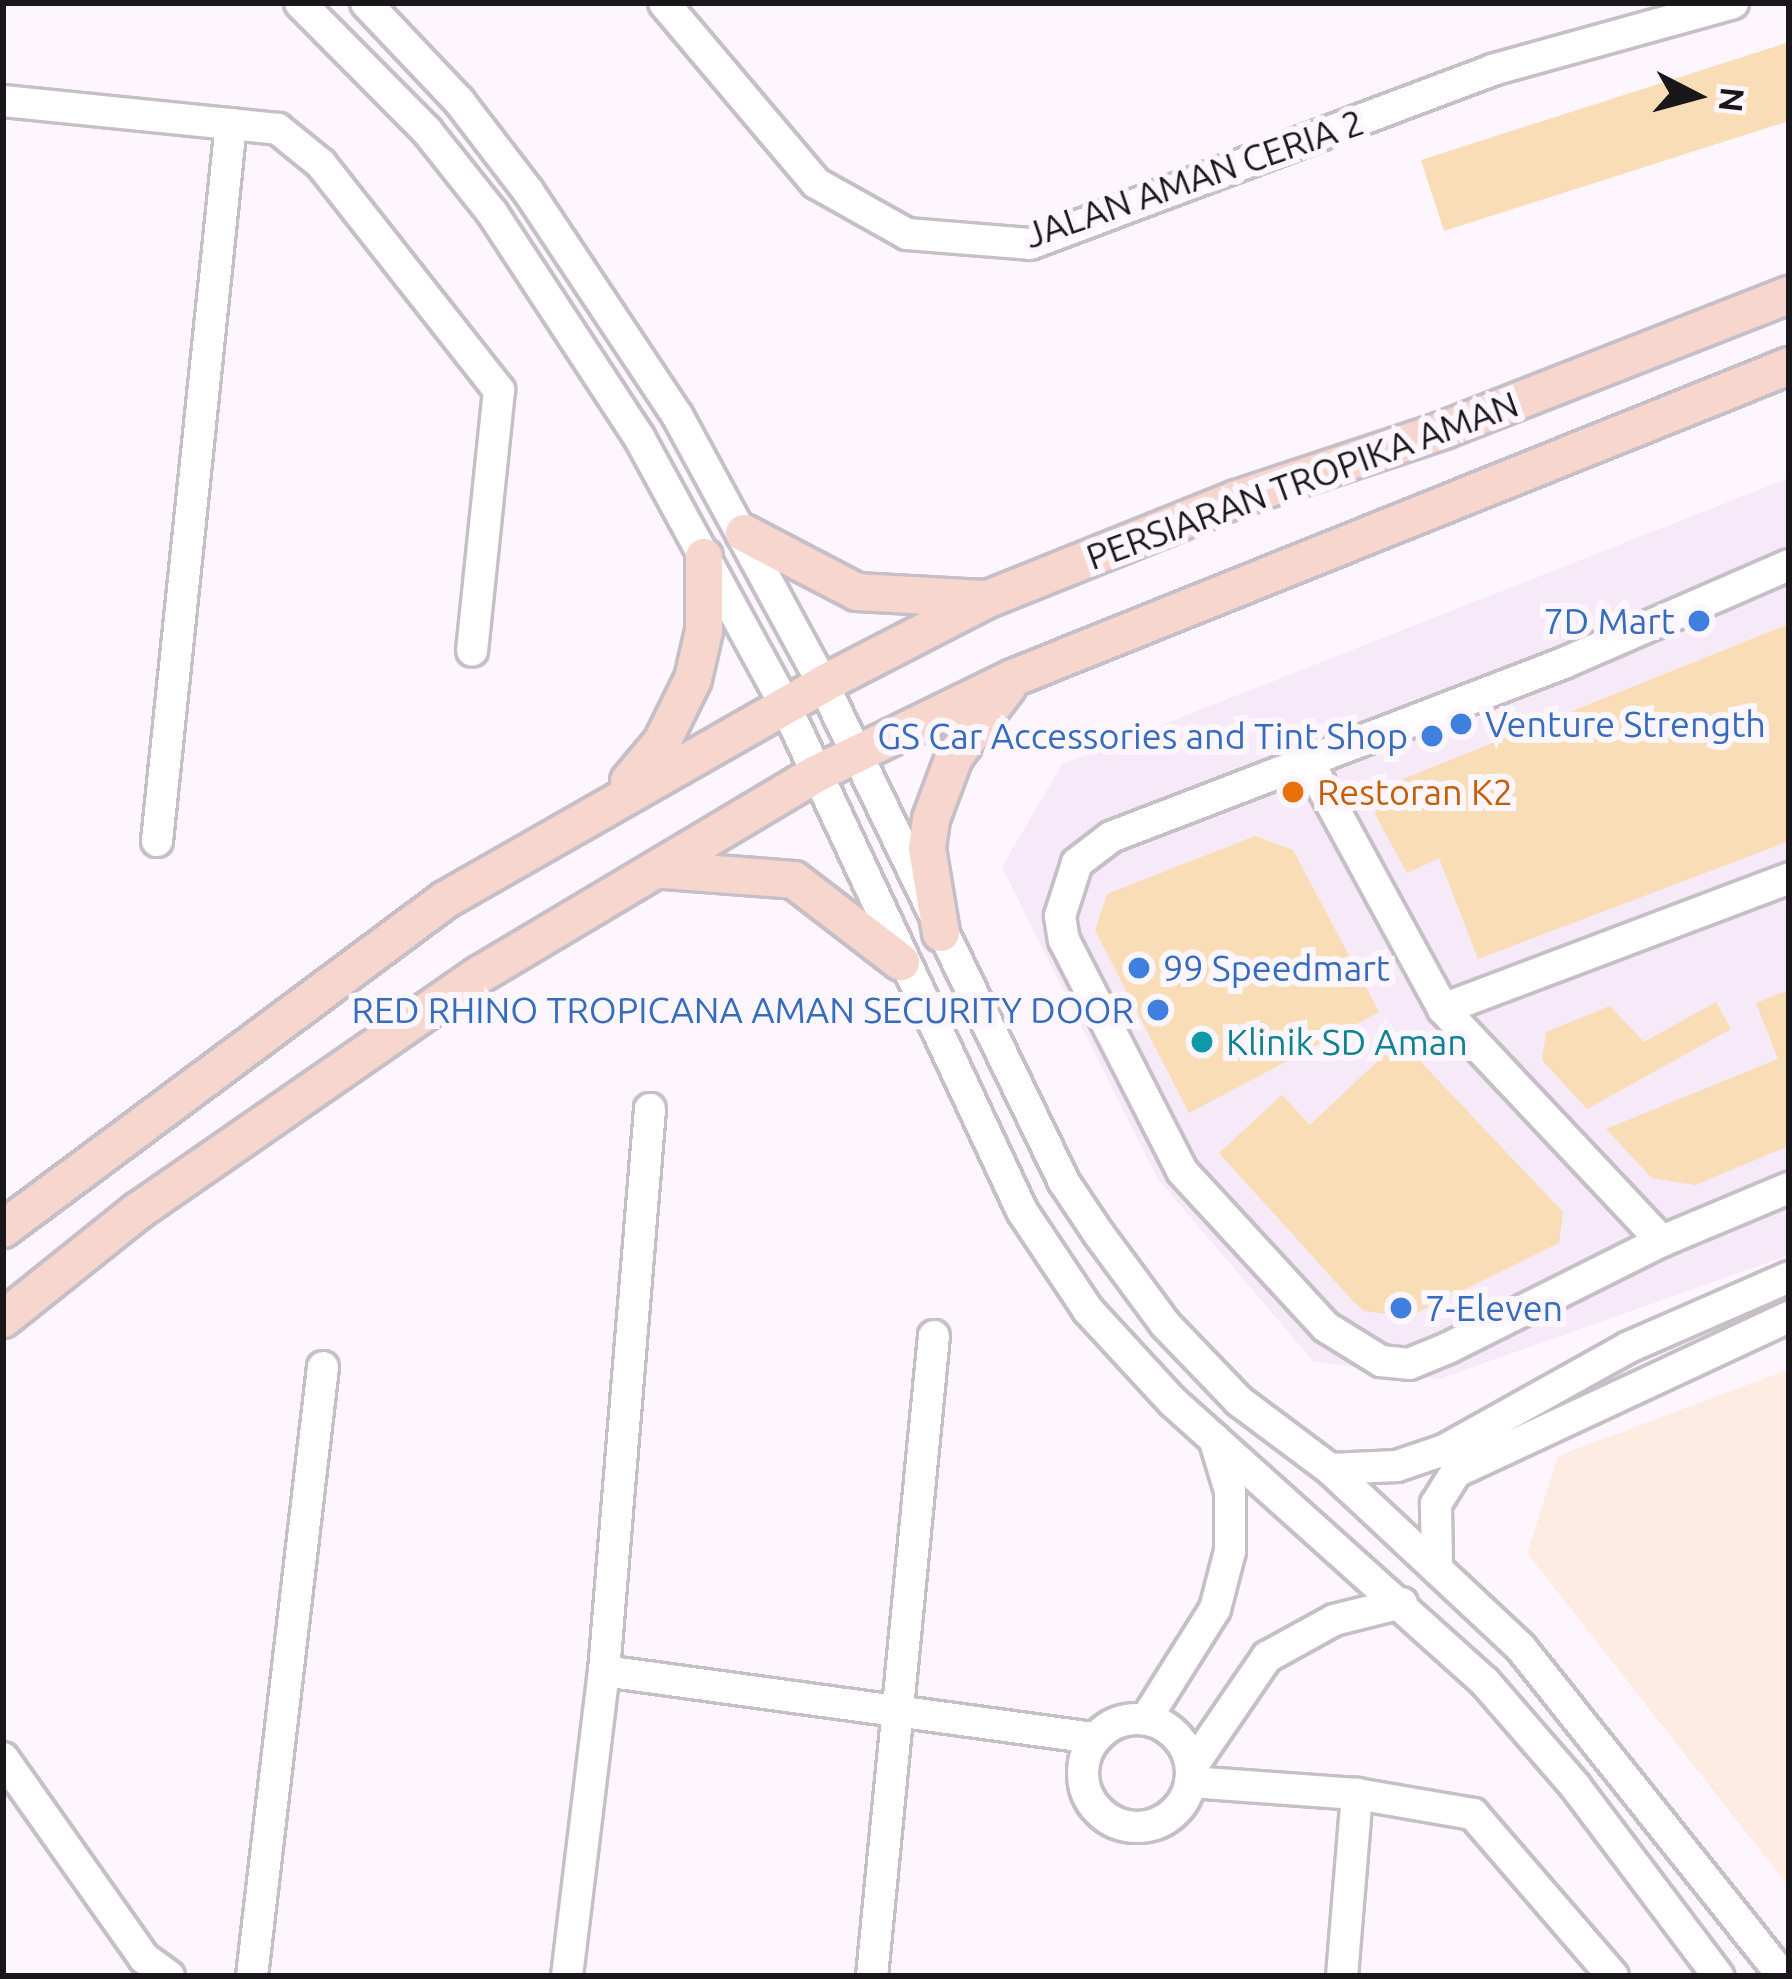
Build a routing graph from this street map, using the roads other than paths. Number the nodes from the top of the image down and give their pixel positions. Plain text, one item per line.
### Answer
1 (300, 3) edge
2 (366, 3) edge
3 (664, 3) edge
4 (1733, 3) edge
5 (3, 101) edge
6 (231, 124) junction
7 (1789, 295) edge
8 (1789, 367) edge
9 (744, 533) junction
10 (704, 557) junction
11 (1789, 565) edge
12 (988, 599) junction
13 (472, 651) dead end
14 (1013, 678) junction
15 (823, 684) junction
16 (785, 705) junction
17 (856, 756) junction
18 (1308, 761) junction
19 (816, 774) junction
20 (602, 810) junction
21 (157, 842) dead end
22 (658, 871) junction
23 (1789, 878) edge
24 (941, 933) junction
25 (902, 962) junction
26 (1444, 1010) junction
27 (650, 1109) dead end
28 (1789, 1188) edge
29 (3, 1229) edge
30 (1662, 1241) junction
31 (1789, 1277) edge
32 (1789, 1316) edge
33 (3, 1318) edge
34 (934, 1336) dead end
35 (323, 1367) dead end
36 (1214, 1437) junction
37 (1330, 1469) junction
38 (1437, 1564) junction
39 (1402, 1603) junction
40 (604, 1672) junction
41 (896, 1708) junction
42 (1146, 1719) junction
43 (1095, 1738) junction
44 (3, 1758) edge
45 (1191, 1775) junction
46 (1357, 1793) junction
47 (169, 1976) edge
48 (252, 1976) edge
49 (567, 1976) edge
50 (872, 1976) edge
51 (1342, 1976) edge
52 (1613, 1976) edge
53 (1718, 1976) edge
54 (1783, 1976) edge

1 - 10 street
2 - 9 street
3 - 4 street, JALAN AMAN CERIA 2
5 - 6 street
6 - 13 street
6 - 21 street
7 - 12 main road, PERSIARAN TROPIKA AMAN
8 - 14 main road, PERSIARAN TROPIKA AMAN
9 - 12 main road
9 - 15 street
10 - 16 street
10 - 20 main road
11 - 18 street
12 - 15 main road, PERSIARAN TROPIKA AMAN
14 - 17 main road, PERSIARAN TROPIKA AMAN
14 - 24 main road
15 - 16 main road, PERSIARAN TROPIKA AMAN
15 - 17 street
16 - 19 street
16 - 20 main road, PERSIARAN TROPIKA AMAN
17 - 19 main road, PERSIARAN TROPIKA AMAN
17 - 24 street
18 - 26 street
18 - 30 street
19 - 22 main road, PERSIARAN TROPIKA AMAN
19 - 25 street
20 - 29 main road, PERSIARAN TROPIKA AMAN
22 - 25 main road
22 - 33 main road, PERSIARAN TROPIKA AMAN
23 - 26 street
24 - 37 street
25 - 36 street
26 - 30 street
27 - 40 street
28 - 30 street
31 - 37 street
32 - 38 street
34 - 41 street
35 - 48 street
36 - 39 street
36 - 42 street
37 - 38 street
38 - 54 street
39 - 45 street
39 - 53 street
40 - 41 street
40 - 49 street
41 - 43 street
41 - 50 street
42 - 43 street
42 - 45 street
43 - 45 street
44 - 47 street
45 - 46 street
46 - 51 street
46 - 52 street

